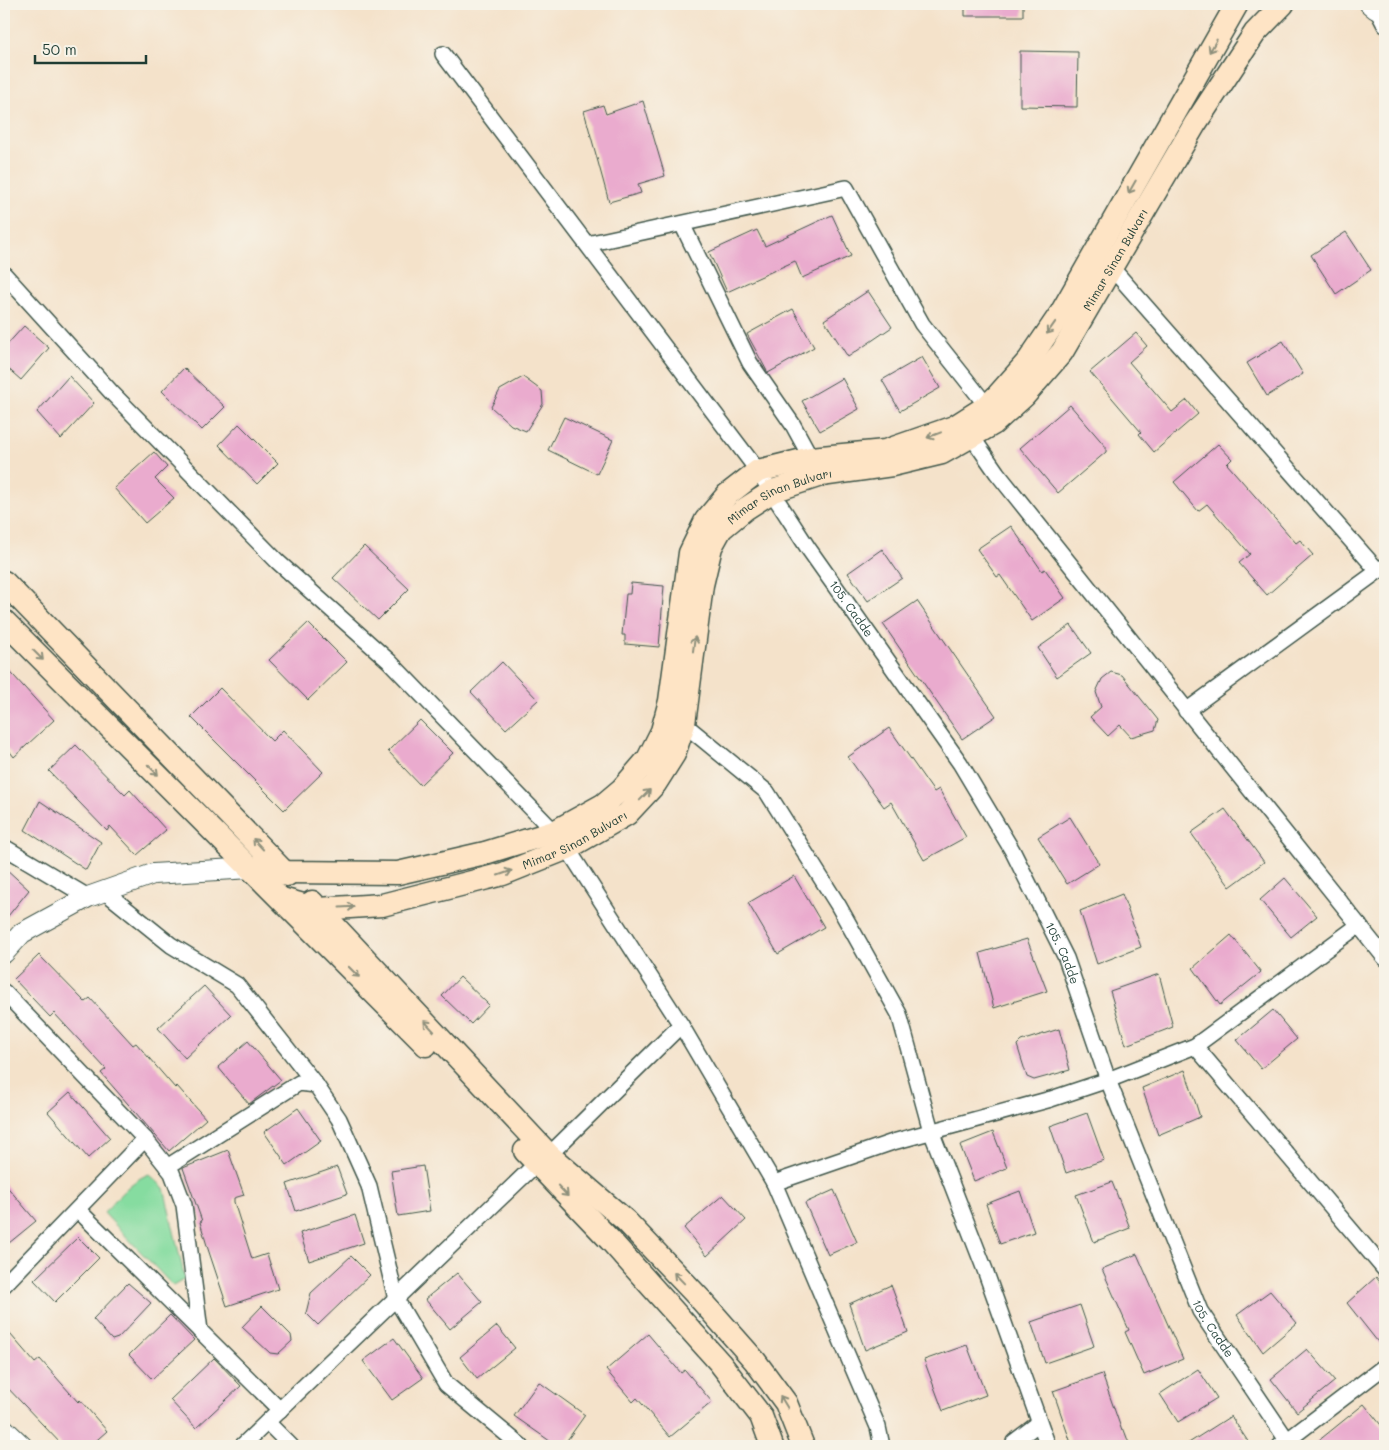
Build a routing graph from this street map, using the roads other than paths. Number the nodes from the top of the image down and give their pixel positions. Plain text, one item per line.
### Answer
1 (1237, 4) edge
2 (1283, 4) edge
3 (443, 54) dead end
4 (682, 224) junction
5 (587, 244) junction
6 (1110, 266) junction
7 (4, 274) edge
8 (987, 406) junction
9 (972, 437) junction
10 (811, 458) junction
11 (758, 471) junction
12 (773, 491) junction
13 (1382, 568) edge
14 (4, 582) edge
15 (4, 621) edge
16 (1186, 711) junction
17 (684, 724) junction
18 (561, 840) junction
19 (4, 847) edge
20 (251, 868) junction
21 (284, 872) junction
22 (96, 894) junction
23 (282, 899) junction
24 (318, 908) junction
25 (1359, 925) junction
26 (4, 953) edge
27 (1385, 958) edge
28 (4, 992) edge
29 (681, 1025) junction
30 (1195, 1046) junction
31 (1108, 1080) junction
32 (316, 1085) junction
33 (931, 1131) junction
34 (145, 1139) junction
35 (543, 1159) junction
36 (167, 1167) junction
37 (774, 1183) junction
38 (78, 1210) junction
39 (1385, 1270) edge
40 (4, 1285) edge
41 (396, 1299) junction
42 (200, 1331) junction
43 (1385, 1366) edge
44 (280, 1410) junction
45 (268, 1422) junction
46 (1039, 1423) junction
47 (4, 1429) edge
48 (1286, 1445) edge
49 (22, 1446) edge
50 (242, 1446) edge
51 (291, 1446) edge
52 (522, 1446) edge
53 (772, 1446) edge
54 (803, 1446) edge
55 (882, 1446) edge
56 (1013, 1446) edge
57 (1048, 1446) edge

1 -> 8 main road, Mimar Sinan Bulvarı
2 - 6 main road, Mimar Sinan Bulvarı
3 - 5 street, 105. Cadde
4 - 5 street
4 - 8 street
4 - 10 street
5 - 11 street, 105. Cadde
6 - 9 main road, Mimar Sinan Bulvarı
6 - 13 street
7 - 18 street
8 -> 10 main road, Mimar Sinan Bulvarı
9 - 12 main road, Mimar Sinan Bulvarı
9 - 16 street
10 - 11 main road, Mimar Sinan Bulvarı
11 - 12 street, 105. Cadde
11 - 18 main road, Mimar Sinan Bulvarı
17 -> 12 main road, Mimar Sinan Bulvarı
12 - 31 street, 105. Cadde
13 - 16 street
21 -> 14 main road
15 -> 20 main road
16 - 25 street
18 -> 17 main road, Mimar Sinan Bulvarı
17 - 33 street
18 - 21 main road, Mimar Sinan Bulvarı
24 -> 18 main road, Mimar Sinan Bulvarı
18 - 29 street
19 - 22 street
20 - 21 main road, Mimar Sinan Bulvarı
20 - 22 street
20 - 23 main road
21 - 24 main road
22 - 26 street
22 - 32 street
23 - 24 main road, Mimar Sinan Bulvarı
23 -> 35 main road
35 -> 24 main road
25 - 27 street
25 - 30 street
28 - 34 street
29 - 35 street
29 - 37 street
30 - 31 street
30 - 39 street
31 - 33 street
31 - 48 street, 105. Cadde
32 - 36 street
32 - 41 street
33 - 37 street
33 - 46 street
34 - 36 street
34 - 38 street
35 - 41 street
35 -> 53 main road
54 -> 35 main road
36 - 42 street
37 - 55 street
38 - 40 street
38 - 42 street
41 - 44 street
41 - 52 street
42 - 44 street
43 - 48 street
44 - 45 street
45 - 50 street
45 - 51 street
46 - 56 street
46 - 57 street
47 - 49 street

